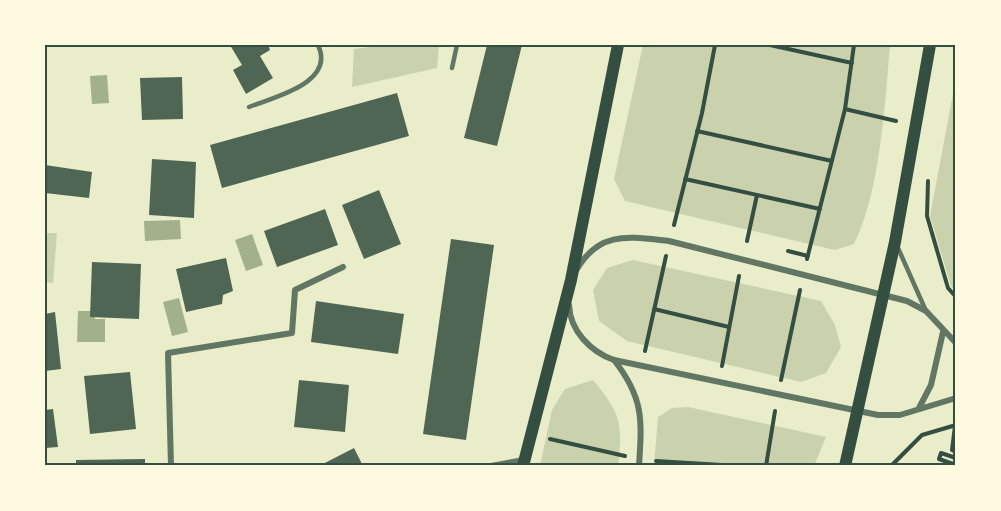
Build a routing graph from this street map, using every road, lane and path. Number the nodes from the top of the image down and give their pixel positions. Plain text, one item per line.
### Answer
1 (318, 45) edge
2 (457, 45) edge
3 (618, 45) edge
4 (770, 45) edge
5 (855, 45) edge
6 (930, 45) edge
7 (852, 63) junction
8 (452, 68) dead end
9 (249, 107) dead end
10 (844, 109) junction
11 (917, 126) junction
12 (697, 131) dead end
13 (832, 161) junction
14 (928, 178) dead end
15 (685, 179) dead end
16 (757, 195) junction
17 (820, 210) junction
18 (747, 242) dead end
19 (895, 242) junction
20 (343, 267) dead end
21 (804, 273) junction
22 (571, 280) junction
23 (882, 294) junction
24 (956, 297) edge
25 (654, 309) dead end
26 (926, 311) junction
27 (729, 327) dead end
28 (943, 332) junction
29 (956, 343) edge
30 (614, 360) junction
31 (778, 396) junction
32 (956, 398) edge
33 (919, 408) junction
34 (859, 413) junction
35 (956, 426) edge
36 (956, 452) edge
37 (956, 458) edge
38 (524, 463) edge
39 (956, 465) edge
40 (171, 466) edge
41 (491, 466) edge
42 (639, 466) edge
43 (766, 466) edge
44 (845, 466) edge
45 (891, 466) edge

1 - 9 lane
2 - 8 lane
3 - 22 main road
4 - 7 path
5 - 7 path
6 - 11 main road
7 - 10 path
10 - 11 path
10 - 13 path
11 - 19 main road
12 - 13 path
13 - 17 path
14 - 24 path
15 - 16 path
16 - 17 path
16 - 18 path
17 - 21 path
19 - 23 main road
19 - 26 lane
20 - 40 street
21 - 22 street
21 - 23 street
21 - 31 path
22 - 30 street
22 - 38 main road
23 - 26 street
23 - 34 main road
25 - 27 path
26 - 28 street
28 - 29 street
28 - 33 street
30 - 31 street
30 - 42 street
31 - 34 street
31 - 43 path
32 - 33 street
33 - 34 street
34 - 44 main road
35 - 36 path
35 - 45 path
37 - 39 path
38 - 41 street

